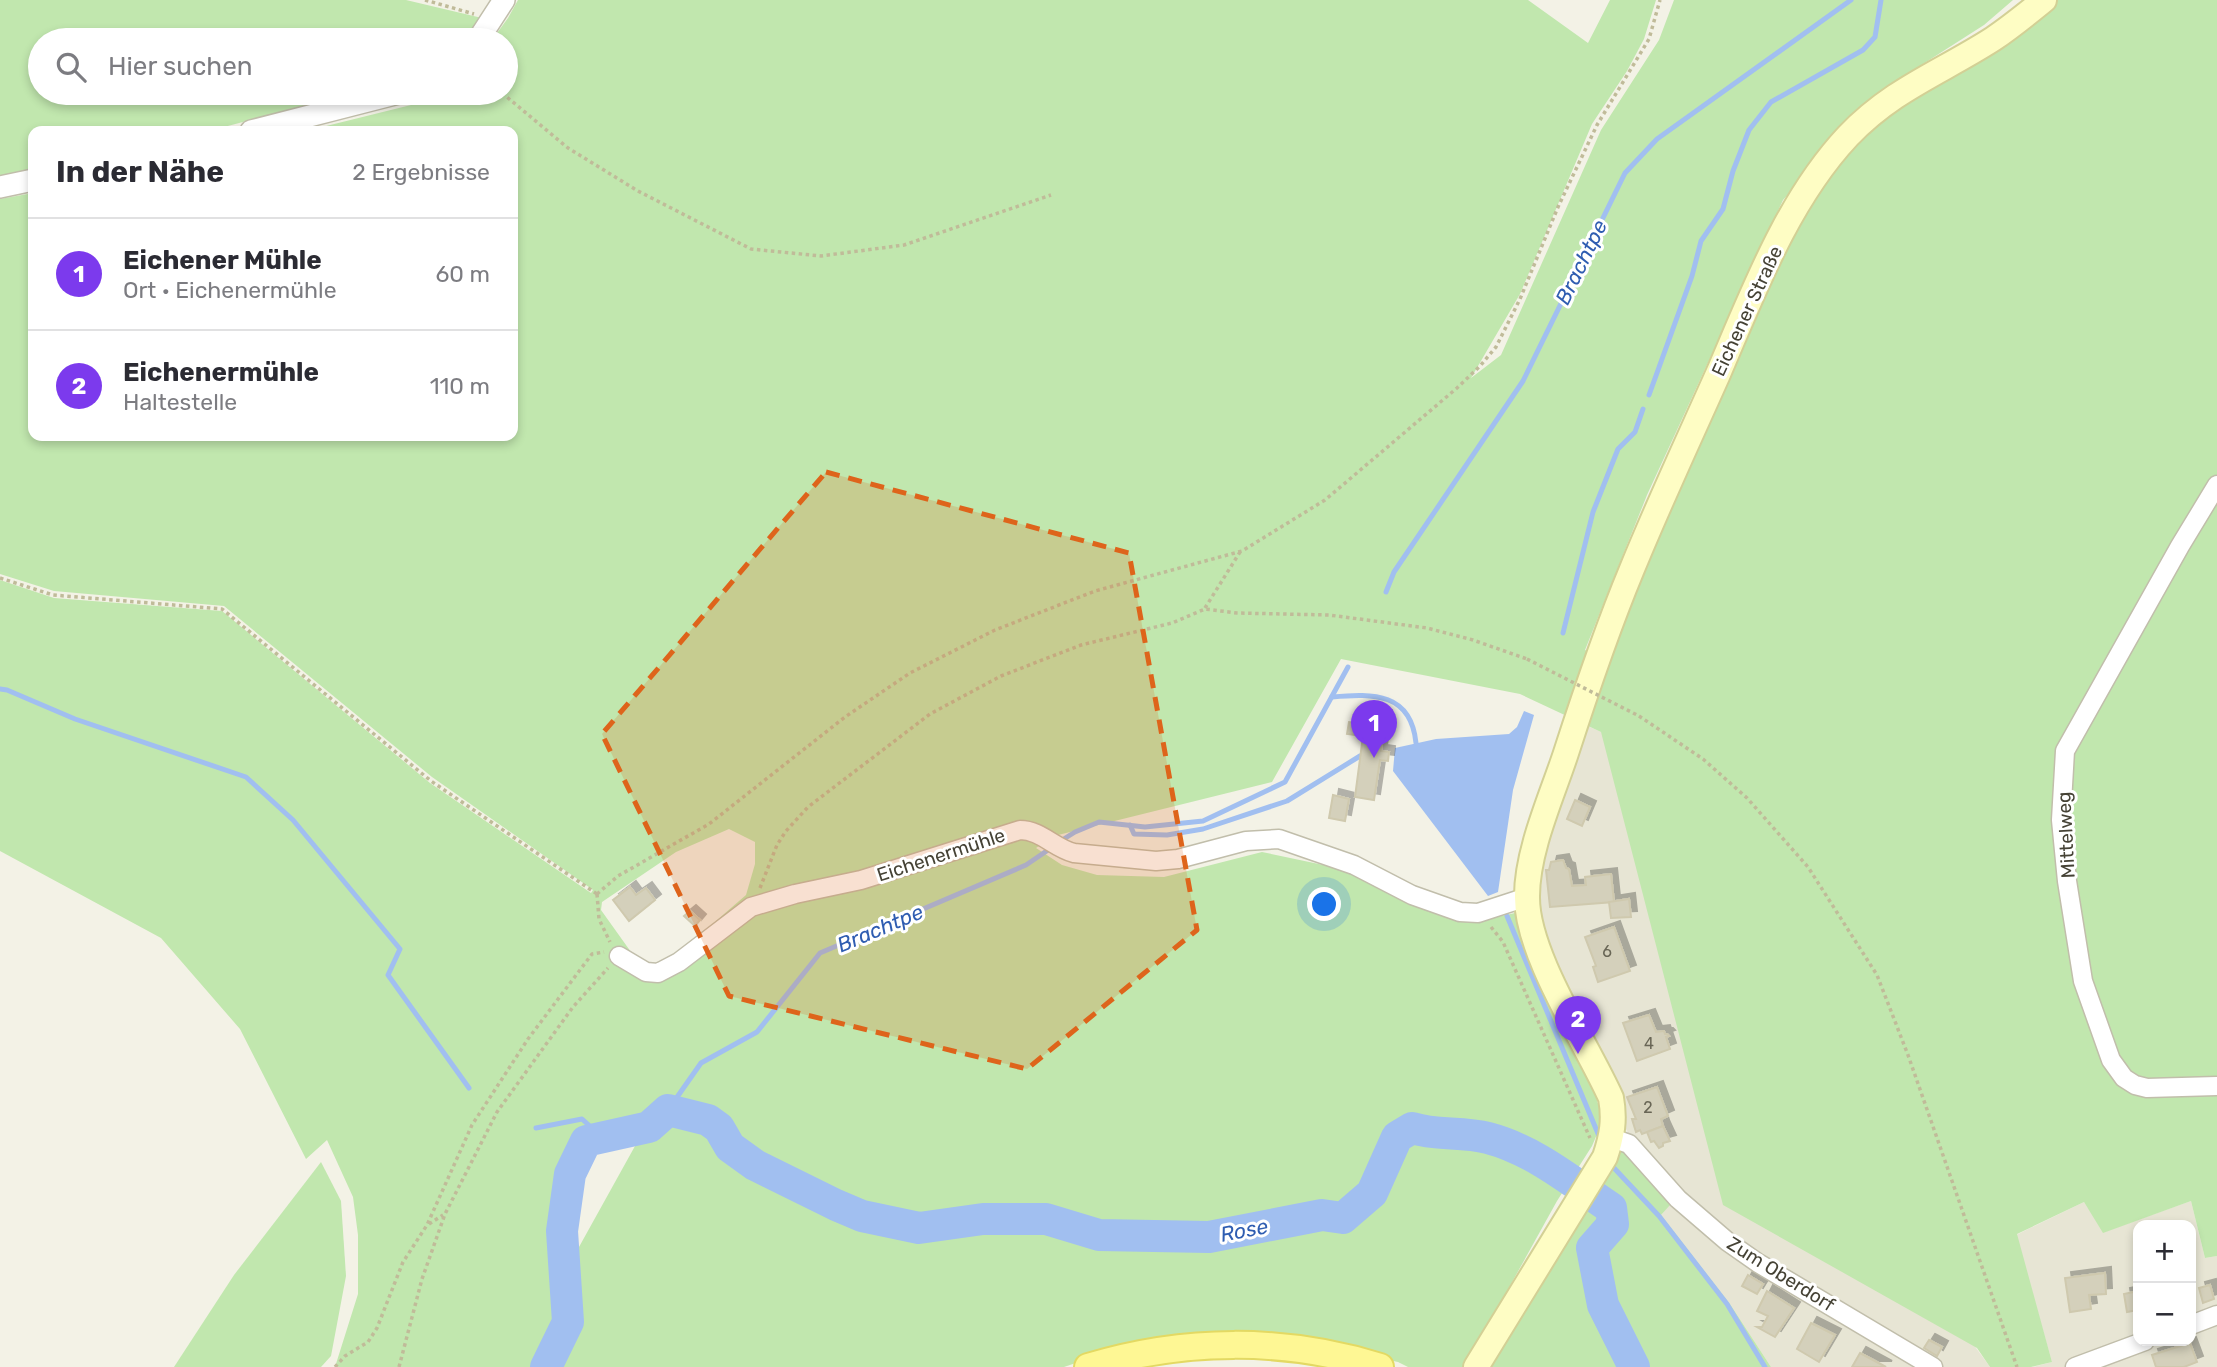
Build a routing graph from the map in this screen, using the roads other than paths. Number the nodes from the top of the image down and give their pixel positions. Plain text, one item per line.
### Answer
1 (504, 0) edge
2 (2044, 0) edge
3 (487, 28) edge
4 (352, 105) edge
5 (270, 126) edge
6 (28, 181) edge
7 (0, 187) edge
8 (2217, 485) edge
9 (1527, 897) junction
10 (619, 956) road end
11 (2217, 1086) edge
12 (1612, 1138) junction
13 (2217, 1315) edge
14 (2196, 1323) edge
15 (2133, 1346) edge
16 (1088, 1367) edge
17 (1380, 1367) edge
18 (1476, 1367) edge
19 (1933, 1367) edge
20 (2075, 1367) edge

1 - 3 street
2 - 9 main road, Eichener Straße
4 - 5 street
6 - 7 street
8 - 11 street, Mittelweg
9 - 10 street, Eichenermühle
9 - 12 main road
12 - 18 main road
12 - 19 street, Zum Oberdorf
13 - 14 street
15 - 20 street
16 - 17 main road

